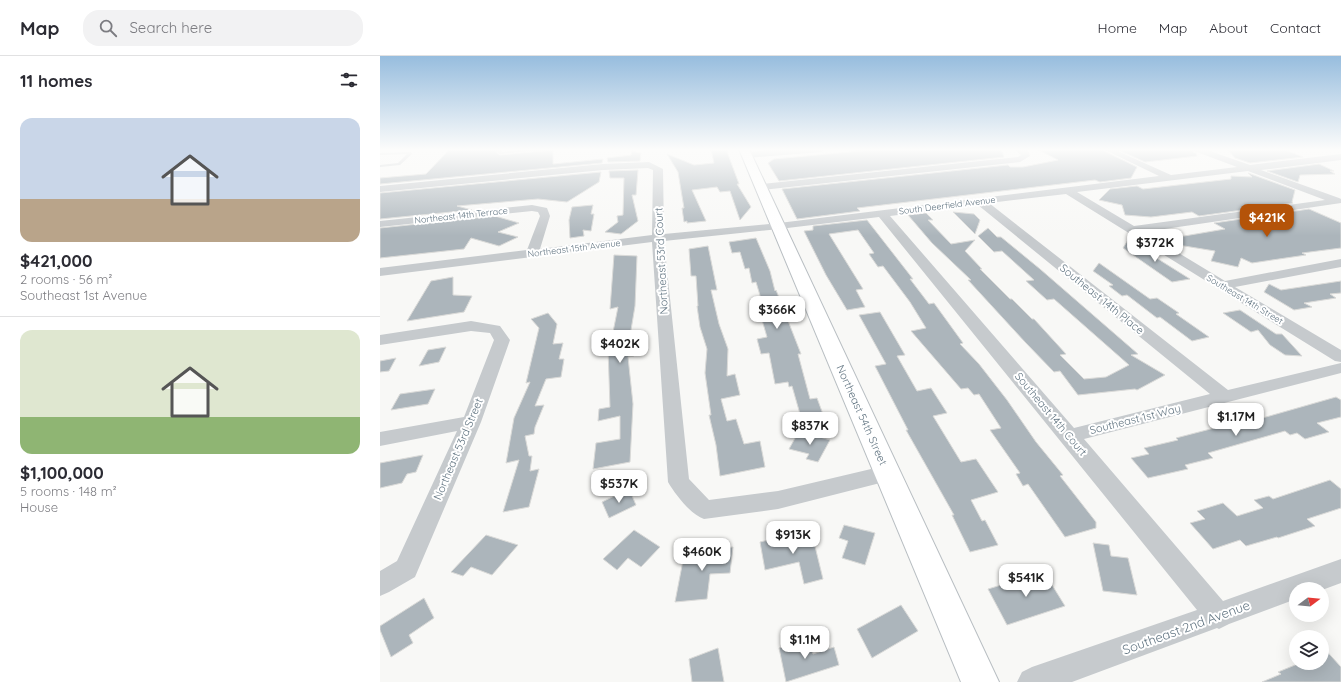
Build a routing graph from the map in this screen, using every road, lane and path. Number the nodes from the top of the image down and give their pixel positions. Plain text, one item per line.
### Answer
1 (484, 178) edge
2 (658, 178) edge
3 (757, 178) edge
4 (842, 178) edge
5 (1168, 178) edge
6 (1278, 178) edge
7 (761, 187) junction
8 (380, 188) edge
9 (1068, 190) junction
10 (980, 201) junction
11 (1339, 201) edge
12 (882, 213) junction
13 (380, 224) edge
14 (773, 227) junction
15 (1134, 230) junction
16 (658, 238) junction
17 (532, 253) junction
18 (1341, 263) edge
19 (380, 272) edge
20 (1223, 285) junction
21 (380, 340) edge
22 (1341, 357) edge
23 (1341, 368) edge
24 (1224, 396) junction
25 (471, 422) junction
26 (1069, 436) junction
27 (380, 438) edge
28 (888, 473) junction
29 (1341, 571) edge
30 (380, 584) edge
31 (1219, 616) junction
32 (980, 682) edge
33 (1032, 682) edge

1 - 8 street, Northeast 53rd Court
2 - 16 street, Northeast 53rd Court
3 - 7 street, Northeast 54th Street
4 - 7 street
5 - 9 street, South Deerfield Avenue
6 - 11 street
7 - 14 street, Northeast 54th Street
9 - 10 street, South Deerfield Avenue
9 - 15 street, Southeast 14th Street
10 - 12 street, South Deerfield Avenue
10 - 24 street, Southeast 14th Place
11 - 15 street
12 - 14 street, South Deerfield Avenue
12 - 26 street, Southeast 14th Court
13 - 17 street, Northeast 14th Terrace
14 - 16 street, Northeast 15th Avenue
14 - 28 street, Northeast 54th Street
15 - 20 street, Southeast 14th Street
16 - 17 street, Northeast 15th Avenue
16 - 28 street, Northeast 53rd Court
17 - 19 street, Northeast 15th Avenue
18 - 20 street
20 - 22 street, Southeast 14th Street
21 - 25 street, Northeast 53rd Street
23 - 24 street, Southeast 1st Way
24 - 26 street, Southeast 1st Way
25 - 27 street
25 - 30 street, Northeast 53rd Street
26 - 31 street, Southeast 14th Court
28 - 32 street, Northeast 54th Street
29 - 31 street, Southeast 2nd Avenue
31 - 33 street, Southeast 2nd Avenue

